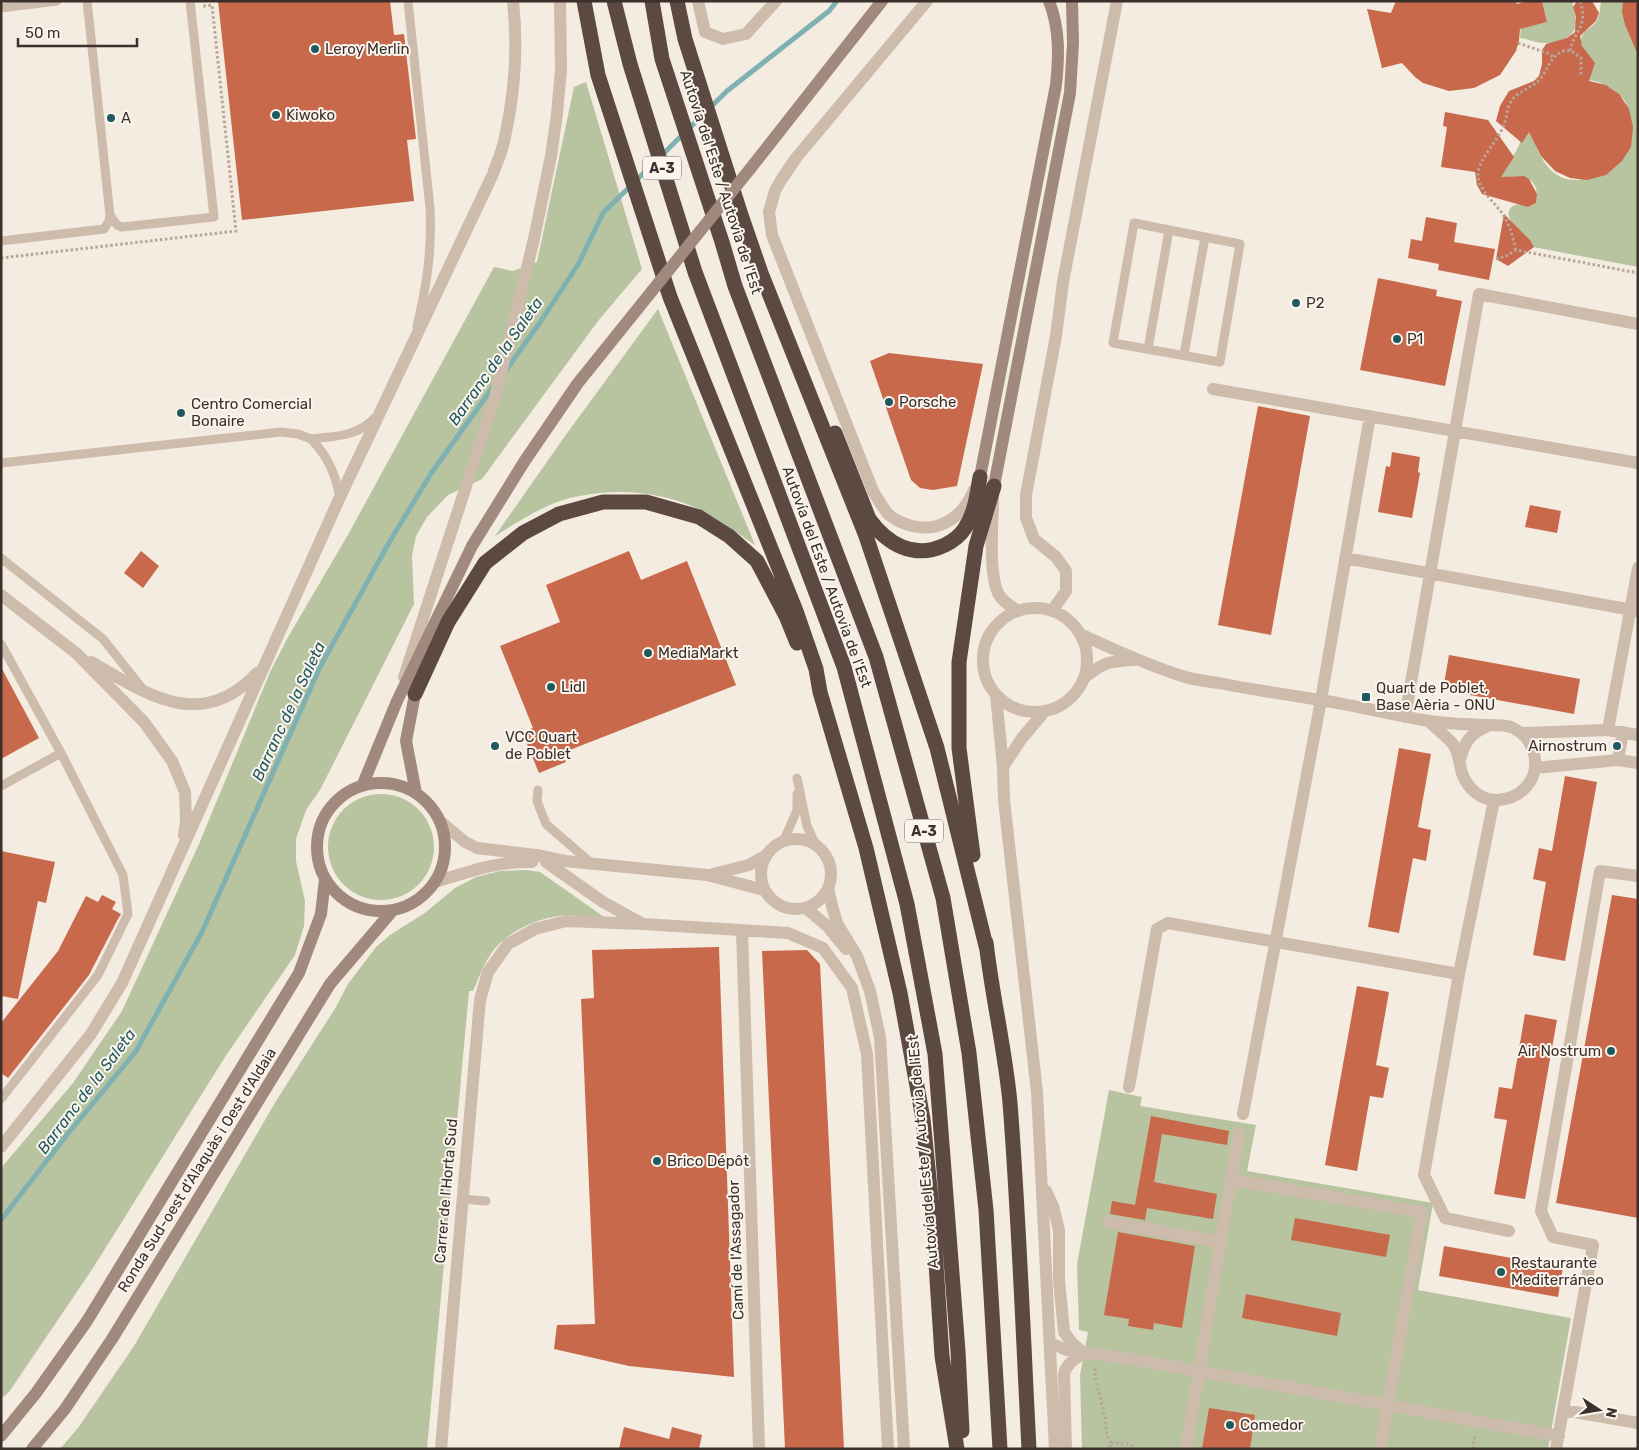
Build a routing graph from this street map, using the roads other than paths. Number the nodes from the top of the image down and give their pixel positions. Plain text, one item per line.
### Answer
1 (57, 1) edge
2 (87, 1) edge
3 (190, 1) edge
4 (408, 1) edge
5 (513, 1) edge
6 (560, 1) edge
7 (584, 1) edge
8 (614, 1) edge
9 (652, 1) edge
10 (677, 1) edge
11 (698, 1) edge
12 (776, 1) edge
13 (882, 1) edge
14 (927, 1) edge
15 (1049, 1) edge
16 (1072, 1) edge
17 (1117, 1) edge
18 (1, 8) edge
19 (110, 215) junction
20 (1169, 230) junction
21 (1205, 237) junction
22 (1, 241) edge
23 (1638, 324) edge
24 (410, 349) junction
25 (1148, 349) junction
26 (791, 350) junction
27 (1184, 355) junction
28 (1213, 389) dead end
29 (380, 412) junction
30 (1370, 416) junction
31 (1455, 430) junction
32 (311, 439) junction
33 (1, 463) edge
34 (1638, 463) edge
35 (980, 477) junction
36 (994, 486) junction
37 (340, 497) junction
38 (1, 558) edge
39 (1345, 558) junction
40 (1638, 568) edge
41 (1430, 573) junction
42 (1, 595) edge
43 (1634, 610) edge
44 (1018, 611) junction
45 (1052, 611) junction
46 (1080, 634) junction
47 (427, 640) junction
48 (1, 644) edge
49 (76, 653) junction
50 (269, 654) junction
51 (1139, 660) junction
52 (1084, 678) junction
53 (820, 692) junction
54 (146, 694) junction
55 (415, 694) junction
56 (996, 695) junction
57 (1321, 700) junction
58 (397, 701) junction
59 (1045, 712) junction
60 (1406, 717) junction
61 (1428, 721) junction
62 (1490, 725) junction
63 (1608, 730) junction
64 (1623, 732) junction
65 (1522, 733) junction
66 (1638, 735) edge
67 (61, 753) junction
68 (1460, 760) junction
69 (1618, 760) junction
70 (1638, 763) edge
71 (1004, 767) junction
72 (1535, 768) junction
73 (363, 784) junction
74 (1, 786) edge
75 (538, 790) dead end
76 (416, 793) junction
77 (1494, 800) junction
78 (440, 821) junction
79 (784, 840) junction
80 (816, 845) junction
81 (765, 856) junction
82 (180, 857) junction
83 (565, 861) junction
84 (546, 862) junction
85 (591, 864) junction
86 (707, 875) junction
87 (1638, 876) edge
88 (325, 880) junction
89 (435, 882) junction
90 (828, 888) junction
91 (764, 890) junction
92 (806, 908) junction
93 (393, 910) junction
94 (643, 924) junction
95 (742, 931) junction
96 (1274, 942) junction
97 (987, 950) junction
98 (1459, 974) junction
99 (870, 991) junction
100 (1129, 1087) dead end
101 (1, 1100) edge
102 (1243, 1114) dead end
103 (1239, 1132) dead end
104 (1, 1147) edge
105 (1231, 1180) junction
106 (1042, 1181) junction
107 (462, 1198) junction
108 (486, 1201) dead end
109 (1108, 1222) dead end
110 (1509, 1231) dead end
111 (1221, 1242) junction
112 (1050, 1343) junction
113 (1090, 1354) junction
114 (1199, 1372) junction
115 (1388, 1405) junction
116 (1563, 1410) junction
117 (1638, 1422) edge
118 (1, 1436) edge
119 (1557, 1442) edge
120 (32, 1449) edge
121 (441, 1449) edge
122 (759, 1449) edge
123 (888, 1449) edge
124 (904, 1449) edge
125 (957, 1449) edge
126 (962, 1449) edge
127 (1000, 1449) edge
128 (1030, 1449) edge
129 (1055, 1449) edge
130 (1066, 1449) edge
131 (1186, 1449) edge
132 (1380, 1449) edge

1 - 18 lane
2 - 19 lane
3 - 19 lane
4 - 24 lane
5 - 24 street
6 - 58 street
7 - 53 highway
8 - 126 highway, Autovía del Este / Autovia de l'Est / A-3
9 - 127 highway, Autovía del Este / Autovia de l'Est / A-3
10 - 26 highway
11 - 12 street
13 - 47 main road, bridge
14 - 35 street
15 - 35 main road
16 - 36 main road
17 - 45 street
19 - 22 lane
20 - 21 lane
20 - 25 lane
20 - 25 lane
21 - 27 lane
21 - 27 lane
23 - 31 street
24 - 29 street
25 - 27 lane
26 - 35 highway
26 - 97 highway
28 - 30 street
29 - 32 lane
29 - 37 street
30 - 31 street
30 - 39 street
31 - 34 street
31 - 41 street
32 - 33 lane
32 - 37 lane
36 - 44 street
36 - 97 highway
37 - 50 street
38 - 54 lane
39 - 41 street
39 - 57 street
40 - 43 street
41 - 43 street
41 - 60 street
42 - 49 street
43 - 63 street
44 - 45 street
44 - 56 street
45 - 46 street
46 - 51 street
46 - 52 street
47 - 55 main road
47 - 58 main road
48 - 67 lane
49 - 54 street
49 - 82 street
50 - 54 street
50 - 82 street
51 - 52 street
51 - 57 street
52 - 59 street
53 - 55 highway
53 - 125 highway
55 - 76 main road
56 - 59 street
56 - 71 street
57 - 60 street
57 - 96 street
58 - 73 main road
59 - 71 street
60 - 61 street
61 - 62 street
61 - 68 street
62 - 65 street
62 - 68 street
63 - 64 street
63 - 65 street
64 - 66 street
64 - 69 street
65 - 72 street
67 - 74 lane
67 - 101 lane
68 - 77 street
69 - 70 street
69 - 72 street
71 - 106 street
72 - 77 street
73 - 76 main road
73 - 88 main road
75 - 85 lane
76 - 78 main road
77 - 98 street
78 - 83 street
78 - 89 main road
79 - 80 street
79 - 80 lane
79 - 81 street
80 - 90 street
81 - 86 street
81 - 91 street
82 - 104 street
83 - 84 street
83 - 85 street
84 - 89 street
84 - 94 street
85 - 86 street
86 - 91 street
87 - 116 street
88 - 93 main road
88 - 118 main road, Ronda Sud-oest d'Alaquàs i Oest d'Aldaia
89 - 93 main road
90 - 92 street
90 - 99 street
91 - 92 street
92 - 99 street
93 - 120 main road, Ronda Sud-oest d'Alaquàs i Oest d'Aldaia
94 - 95 street
94 - 107 street, Carrer de l'Horta Sud
95 - 122 street, Camí de l'Assagador
95 - 123 street
96 - 98 street
96 - 100 street
96 - 102 street
97 - 128 highway
98 - 110 street
99 - 124 street
103 - 105 street
105 - 111 street
105 - 115 street
106 - 112 street
106 - 113 street
107 - 108 lane
107 - 121 street, Carrer de l'Horta Sud
109 - 111 street
111 - 114 street
112 - 113 street
112 - 129 street
113 - 114 street
113 - 130 street
114 - 115 street
114 - 131 street
115 - 119 street
115 - 132 street
116 - 117 street
116 - 119 street

